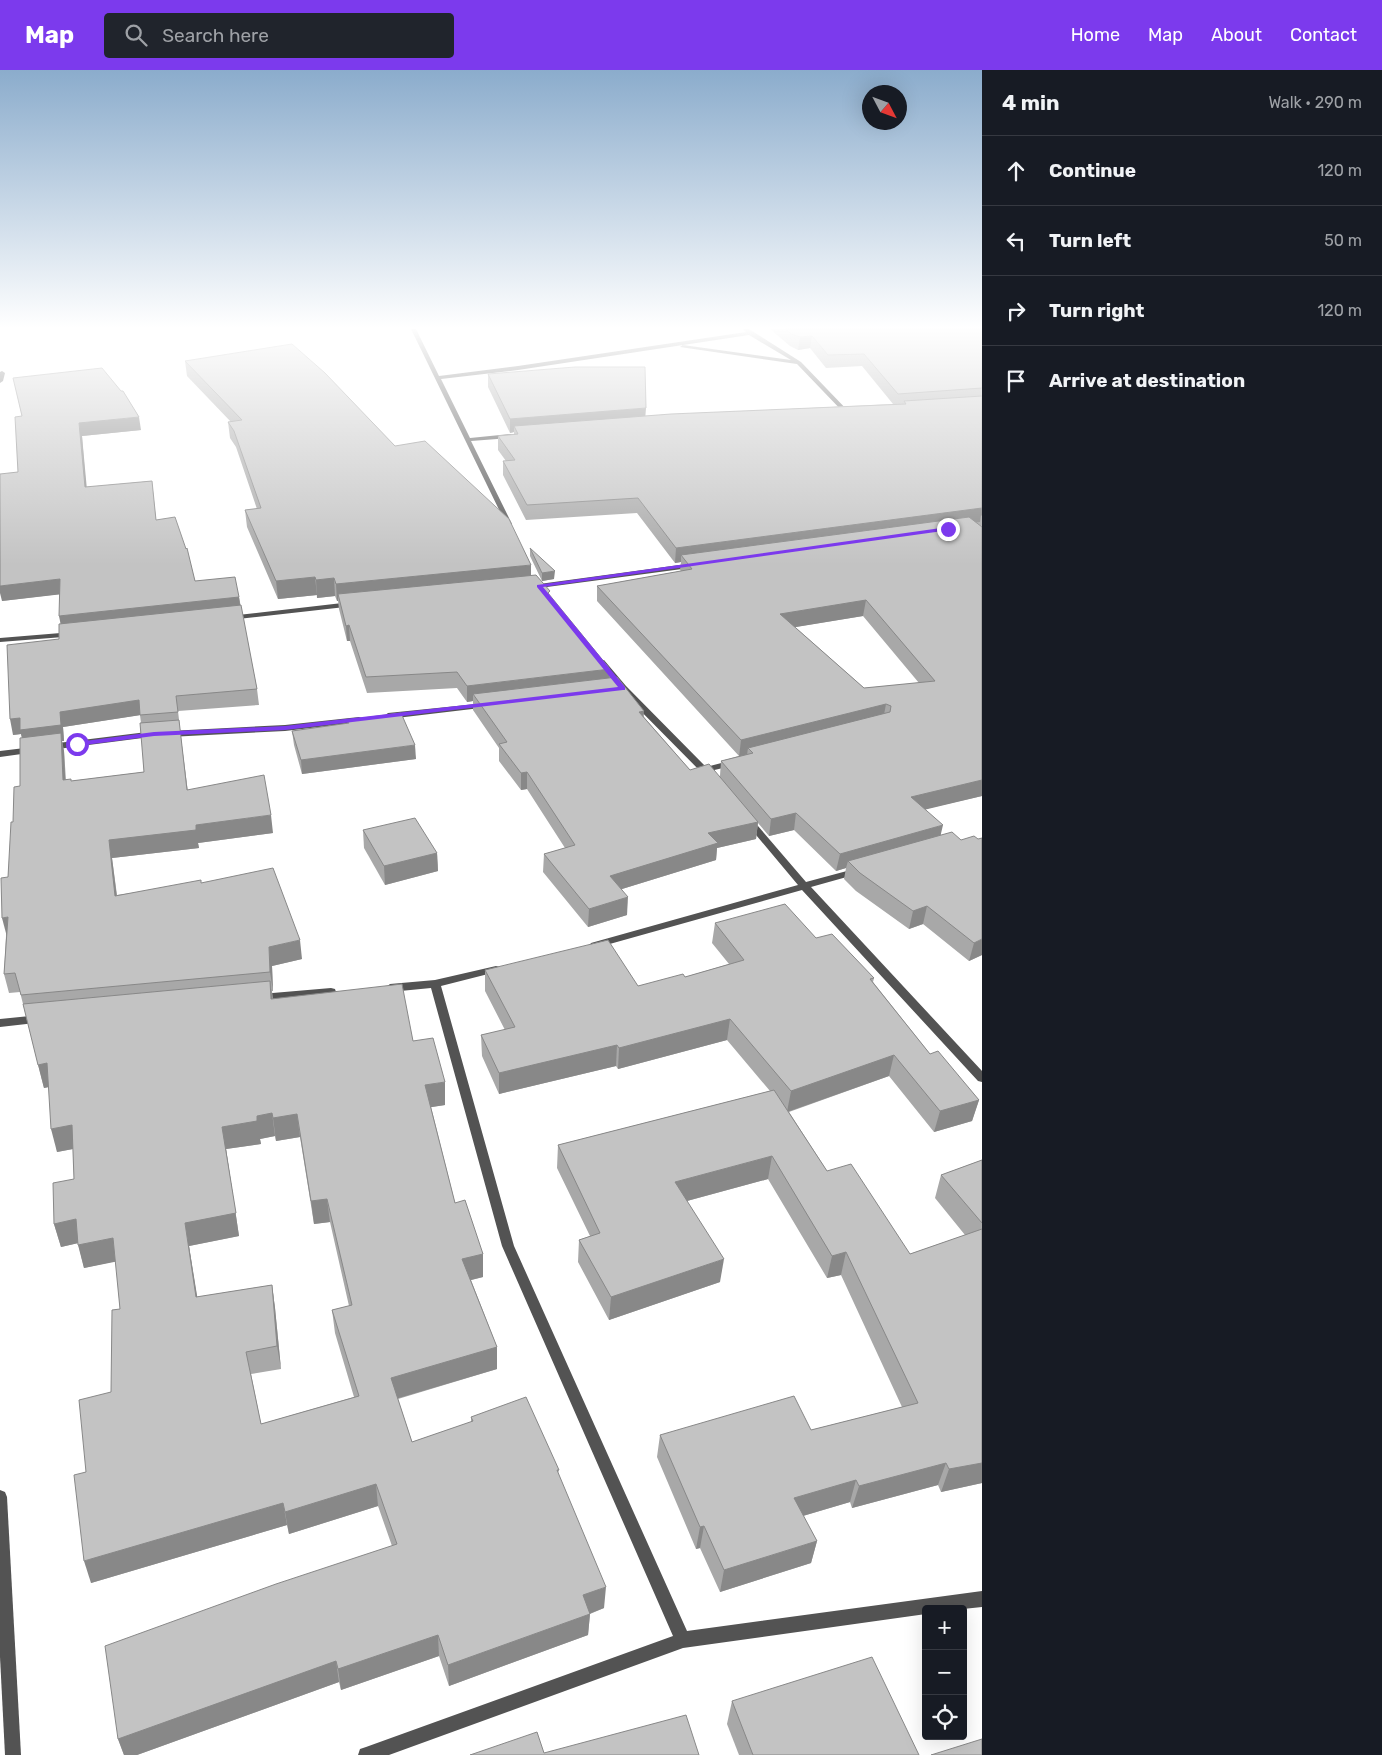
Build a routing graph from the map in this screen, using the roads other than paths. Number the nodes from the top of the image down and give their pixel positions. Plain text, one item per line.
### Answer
1 (451, 408) edge
2 (842, 408) edge
3 (848, 414) junction
4 (858, 414) edge
5 (838, 415) edge
6 (516, 436) edge
7 (467, 440) junction
8 (514, 536) edge
9 (703, 564) edge
10 (537, 582) junction
11 (520, 588) edge
12 (545, 594) edge
13 (358, 603) edge
14 (220, 619) edge
15 (84, 634) edge
16 (0, 640) edge
17 (593, 652) edge
18 (623, 688) junction
19 (614, 690) edge
20 (498, 703) edge
21 (382, 717) edge
22 (372, 718) edge
23 (0, 754) edge
24 (742, 760) edge
25 (705, 770) junction
26 (717, 784) edge
27 (742, 814) edge
28 (869, 867) edge
29 (804, 886) junction
30 (584, 948) edge
31 (510, 966) edge
32 (435, 984) junction
33 (378, 989) edge
34 (339, 992) edge
35 (252, 999) edge
36 (49, 1018) edge
37 (0, 1023) edge
38 (982, 1078) edge
39 (0, 1497) edge
40 (982, 1599) edge
41 (683, 1640) junction
42 (13, 1755) edge
43 (366, 1755) edge

1 - 7 street
2 - 3 street
3 - 4 street
3 - 5 street
6 - 7 street
7 - 8 street
9 - 10 street
10 - 11 street
10 - 12 street
13 - 14 street
15 - 16 street
17 - 18 street
18 - 19 street
18 - 25 street
20 - 21 street
22 - 23 street
24 - 25 street
25 - 26 street
27 - 29 street
28 - 29 street
29 - 30 street
29 - 38 street
31 - 32 street
32 - 33 street
32 - 41 street
34 - 35 street
36 - 37 street
39 - 42 street
40 - 41 street
41 - 43 street

